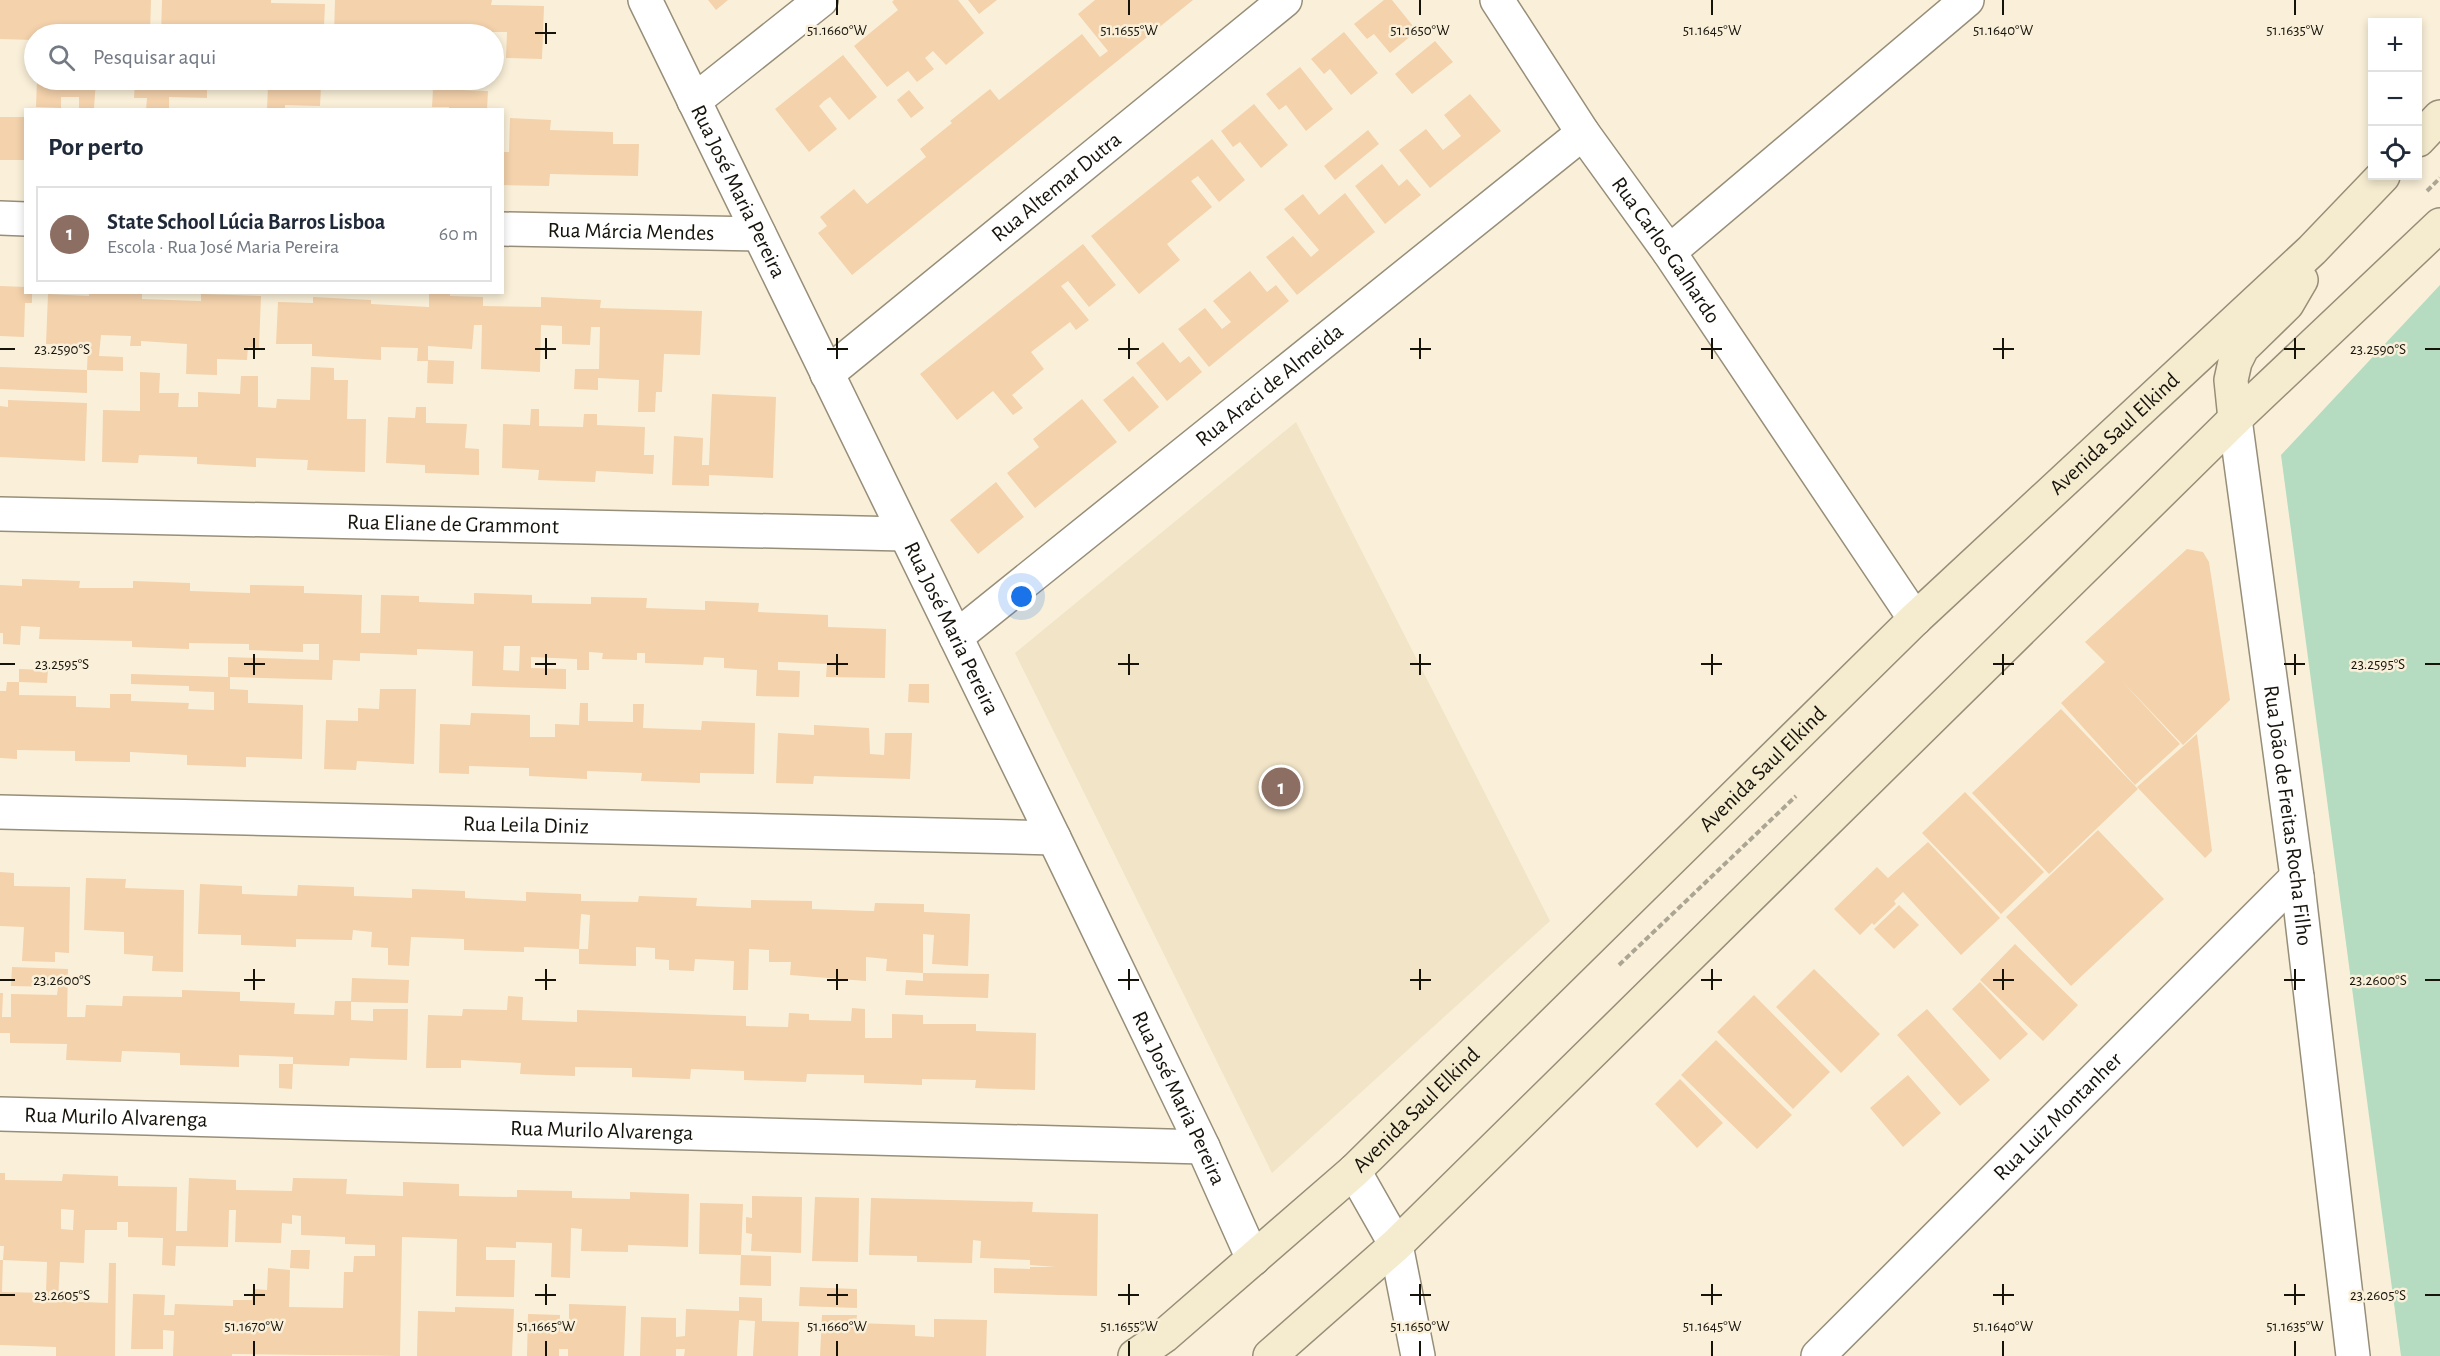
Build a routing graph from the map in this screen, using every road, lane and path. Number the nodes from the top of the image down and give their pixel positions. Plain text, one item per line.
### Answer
1 (645, 0) edge
2 (821, 0) edge
3 (1285, 0) edge
4 (1497, 0) edge
5 (1967, 0) edge
6 (694, 101) junction
7 (2440, 117) edge
8 (1584, 133) junction
9 (2422, 136) edge
10 (2379, 180) edge
11 (0, 218) edge
12 (24, 219) edge
13 (2440, 225) edge
14 (504, 229) edge
15 (759, 234) junction
16 (2312, 250) junction
17 (1669, 252) junction
18 (827, 374) junction
19 (2235, 419) junction
20 (0, 514) edge
21 (904, 534) junction
22 (1915, 619) junction
23 (956, 637) junction
24 (0, 812) edge
25 (1054, 838) junction
26 (2297, 877) junction
27 (0, 1114) edge
28 (1203, 1147) junction
29 (1354, 1171) junction
30 (1396, 1245) junction
31 (1253, 1259) junction
32 (1135, 1356) edge
33 (1270, 1356) edge
34 (1418, 1356) edge
35 (1818, 1356) edge
36 (2354, 1356) edge

1 - 6 street, Rua José Maria Pereira
2 - 6 street
3 - 18 street, Rua Altemar Dutra
4 - 8 street, Rua Carlos Galhardo
5 - 17 street
6 - 15 street, Rua José Maria Pereira
7 - 9 main road
8 - 17 street, Rua Carlos Galhardo
8 - 23 street, Rua Araci de Almeida
10 - 16 main road, Avenida Saul Elkind
11 - 12 street
13 - 19 main road
14 - 15 street, Rua Márcia Mendes
15 - 18 street, Rua José Maria Pereira
16 - 19 main road
16 - 22 main road, Avenida Saul Elkind
17 - 22 street, Rua Carlos Galhardo
18 - 21 street, Rua José Maria Pereira
19 - 26 street, Rua João de Freitas Rocha Filho
19 - 30 main road
20 - 21 street, Rua Eliane de Grammont
21 - 23 street, Rua José Maria Pereira
22 - 29 main road, Avenida Saul Elkind
23 - 25 street, Rua José Maria Pereira
24 - 25 street, Rua Leila Diniz
25 - 28 street, Rua José Maria Pereira
26 - 35 street, Rua Luiz Montanher
26 - 36 street, Rua João de Freitas Rocha Filho
27 - 28 street, Rua Murilo Alvarenga
28 - 31 street, Rua José Maria Pereira
29 - 30 street
29 - 31 main road, Avenida Saul Elkind
30 - 33 main road
30 - 34 street
31 - 32 main road, Avenida Saul Elkind

